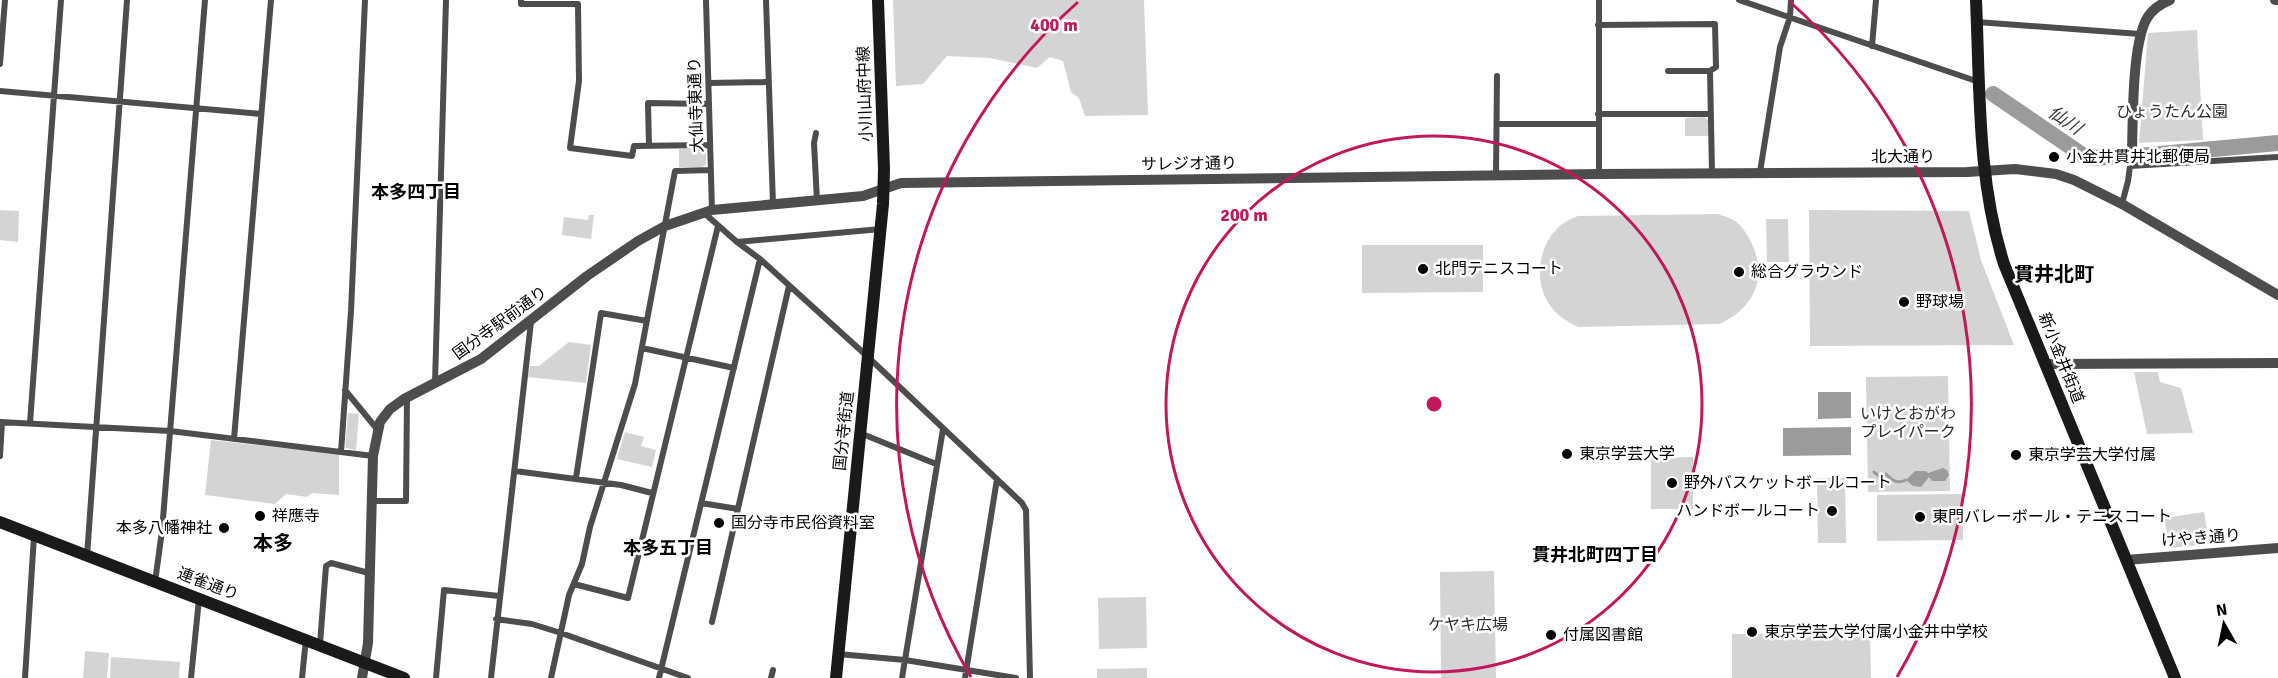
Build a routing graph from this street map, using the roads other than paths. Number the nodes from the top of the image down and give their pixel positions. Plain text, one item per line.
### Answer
1 (5, 0) edge
2 (61, 0) edge
3 (127, 0) edge
4 (205, 0) edge
5 (271, 0) edge
6 (365, 0) edge
7 (446, 0) edge
8 (521, 0) edge
9 (706, 0) edge
10 (766, 0) edge
11 (878, 0) edge
12 (1599, 0) edge
13 (1738, 0) edge
14 (1791, 0) edge
15 (1876, 0) edge
16 (1976, 0) edge
17 (2170, 0) edge
18 (2155, 4) edge
19 (1790, 17) junction
20 (1976, 22) junction
21 (1598, 25) junction
22 (2140, 34) junction
23 (1872, 46) junction
24 (0, 64) edge
25 (1668, 71) dead end
26 (1710, 71) junction
27 (1497, 76) dead end
28 (768, 82) junction
29 (1979, 82) junction
30 (709, 83) junction
31 (0, 91) edge
32 (55, 96) junction
33 (119, 102) junction
34 (709, 104) junction
35 (197, 107) junction
36 (261, 114) junction
37 (1598, 114) junction
38 (1711, 114) junction
39 (1497, 124) junction
40 (1598, 124) junction
41 (816, 133) dead end
42 (711, 145) junction
43 (649, 146) junction
44 (2132, 150) joint
45 (2278, 157) edge
46 (2130, 166) junction
47 (711, 170) junction
48 (1984, 171) junction
49 (1760, 172) junction
50 (1712, 173) junction
51 (1599, 174) junction
52 (1496, 176) junction
53 (884, 188) junction
54 (817, 201) junction
55 (773, 204) junction
56 (2122, 204) junction
57 (708, 211) junction
58 (665, 226) junction
59 (718, 226) junction
60 (881, 229) junction
61 (737, 242) junction
62 (760, 259) junction
63 (789, 286) junction
64 (2278, 295) edge
65 (647, 321) junction
66 (531, 322) junction
67 (642, 348) junction
68 (685, 357) junction
69 (868, 357) junction
70 (2278, 363) edge
71 (2046, 364) junction
72 (734, 368) junction
73 (435, 384) junction
74 (345, 390) junction
75 (406, 398) junction
76 (1, 422) edge
77 (30, 423) junction
78 (96, 427) junction
79 (377, 429) junction
80 (943, 429) junction
81 (170, 431) junction
82 (860, 433) junction
83 (234, 439) junction
84 (341, 452) junction
85 (0, 456) edge
86 (373, 456) junction
87 (936, 464) junction
88 (515, 471) junction
89 (576, 478) junction
90 (997, 479) junction
91 (605, 482) junction
92 (652, 493) junction
93 (371, 501) junction
94 (701, 503) junction
95 (738, 508) junction
96 (0, 522) edge
97 (34, 535) junction
98 (2278, 548) edge
99 (87, 556) junction
100 (2126, 560) junction
101 (369, 573) junction
102 (156, 582) junction
103 (574, 584) junction
104 (499, 596) junction
105 (199, 599) junction
106 (496, 619) junction
107 (712, 622) dead end
108 (561, 633) junction
109 (306, 638) junction
110 (320, 644) junction
111 (838, 654) junction
112 (905, 660) junction
113 (365, 663) junction
114 (662, 668) junction
115 (773, 670) dead end
116 (966, 670) junction
117 (25, 678) edge
118 (192, 678) edge
119 (302, 678) edge
120 (362, 678) edge
121 (404, 678) edge
122 (436, 678) edge
123 (490, 678) edge
124 (551, 678) edge
125 (659, 678) edge
126 (688, 678) edge
127 (771, 678) edge
128 (836, 678) edge
129 (902, 678) edge
130 (965, 678) edge
131 (1016, 678) edge
132 (1030, 678) edge
133 (2175, 678) edge

1 - 24 street
2 - 32 street
3 - 33 street
4 - 35 street
5 - 36 street
6 - 74 street
7 - 73 street
8 - 43 street
9 - 30 street, 大仙寺東通り
10 - 28 street
11 - 53 main road, 小川山府中線
12 - 21 street
13 - 19 street
14 - 19 street
15 - 23 street
16 - 20 main road, 新小金井街道
17 - 18 street
18 - 22 street
19 - 23 street
19 - 49 street
20 - 22 street
20 - 29 main road, 新小金井街道
21 - 26 street
21 - 37 street
22 - 44 street
23 - 29 street
25 - 26 street
26 - 38 street
27 - 39 street
28 - 30 street
28 - 55 street
29 - 48 main road, 新小金井街道
30 - 34 street, 大仙寺東通り
31 - 32 street
32 - 33 street
32 - 77 street
33 - 35 street
33 - 78 street
34 - 42 street, 大仙寺東通り
34 - 43 street
35 - 36 street
35 - 81 street
36 - 83 street
37 - 38 street
37 - 40 street
38 - 50 street
39 - 40 street
39 - 52 street
40 - 51 street
41 - 54 street
42 - 43 street
42 - 47 street, 大仙寺東通り
44 - 46 street
45 - 46 street
46 - 56 street
47 - 57 street, 大仙寺東通り
47 - 58 street
48 - 49 street, 北大通り
48 - 56 street, 北大通り
48 - 71 main road, 新小金井街道
49 - 50 street, 北大通り
50 - 51 street, 北大通り
51 - 52 street, 北大通り
52 - 53 street, サレジオ通り
53 - 54 street, 国分寺駅前通り
53 - 60 main road, 国分寺街道
54 - 55 street, 国分寺駅前通り
55 - 57 street, 国分寺駅前通り
56 - 64 street, 北大通り
57 - 58 street, 国分寺駅前通り
57 - 59 street
58 - 65 street
58 - 66 street, 国分寺駅前通り
59 - 61 street
59 - 68 street
60 - 61 street
60 - 69 main road, 国分寺街道
61 - 62 street
62 - 63 street
62 - 72 street
63 - 69 street
63 - 95 street
65 - 67 street
65 - 89 street
66 - 73 street, 国分寺駅前通り
66 - 88 street
67 - 68 street
67 - 91 street
68 - 72 street
68 - 92 street
69 - 80 street
69 - 82 main road, 国分寺街道
70 - 71 street
71 - 100 main road, 新小金井街道
72 - 94 street
73 - 75 street, 国分寺駅前通り
74 - 79 street
74 - 84 street
75 - 79 street, 国分寺駅前通り
75 - 93 street
76 - 77 street
76 - 85 street
77 - 78 street
78 - 81 street
78 - 99 street
79 - 86 street
80 - 87 street
80 - 90 street
81 - 83 street
81 - 102 street
82 - 87 street
82 - 111 main road, 国分寺街道
83 - 84 street
84 - 86 street
86 - 93 street
87 - 112 street
88 - 89 street
88 - 104 street
89 - 91 street
90 - 116 street
90 - 132 street
91 - 92 street
91 - 103 street
92 - 103 street
93 - 101 street
94 - 95 street
94 - 114 street
95 - 107 street
96 - 97 main road, 連雀通り
97 - 99 main road, 連雀通り
97 - 117 street
98 - 100 street, けやき通り
99 - 102 main road, 連雀通り
100 - 133 main road, 新小金井街道
101 - 110 street
101 - 113 street
102 - 105 main road, 連雀通り
103 - 108 street
104 - 106 street
104 - 122 street
105 - 109 main road, 連雀通り
105 - 118 street
106 - 108 street
106 - 123 street
108 - 114 street
108 - 124 street
109 - 110 main road, 連雀通り
109 - 119 street
110 - 113 main road, 連雀通り
111 - 112 street
111 - 128 main road, 国分寺街道
112 - 116 street
112 - 129 street
113 - 120 street
113 - 121 main road, 連雀通り
114 - 125 street
114 - 126 street
115 - 127 street
116 - 130 street
116 - 131 street

